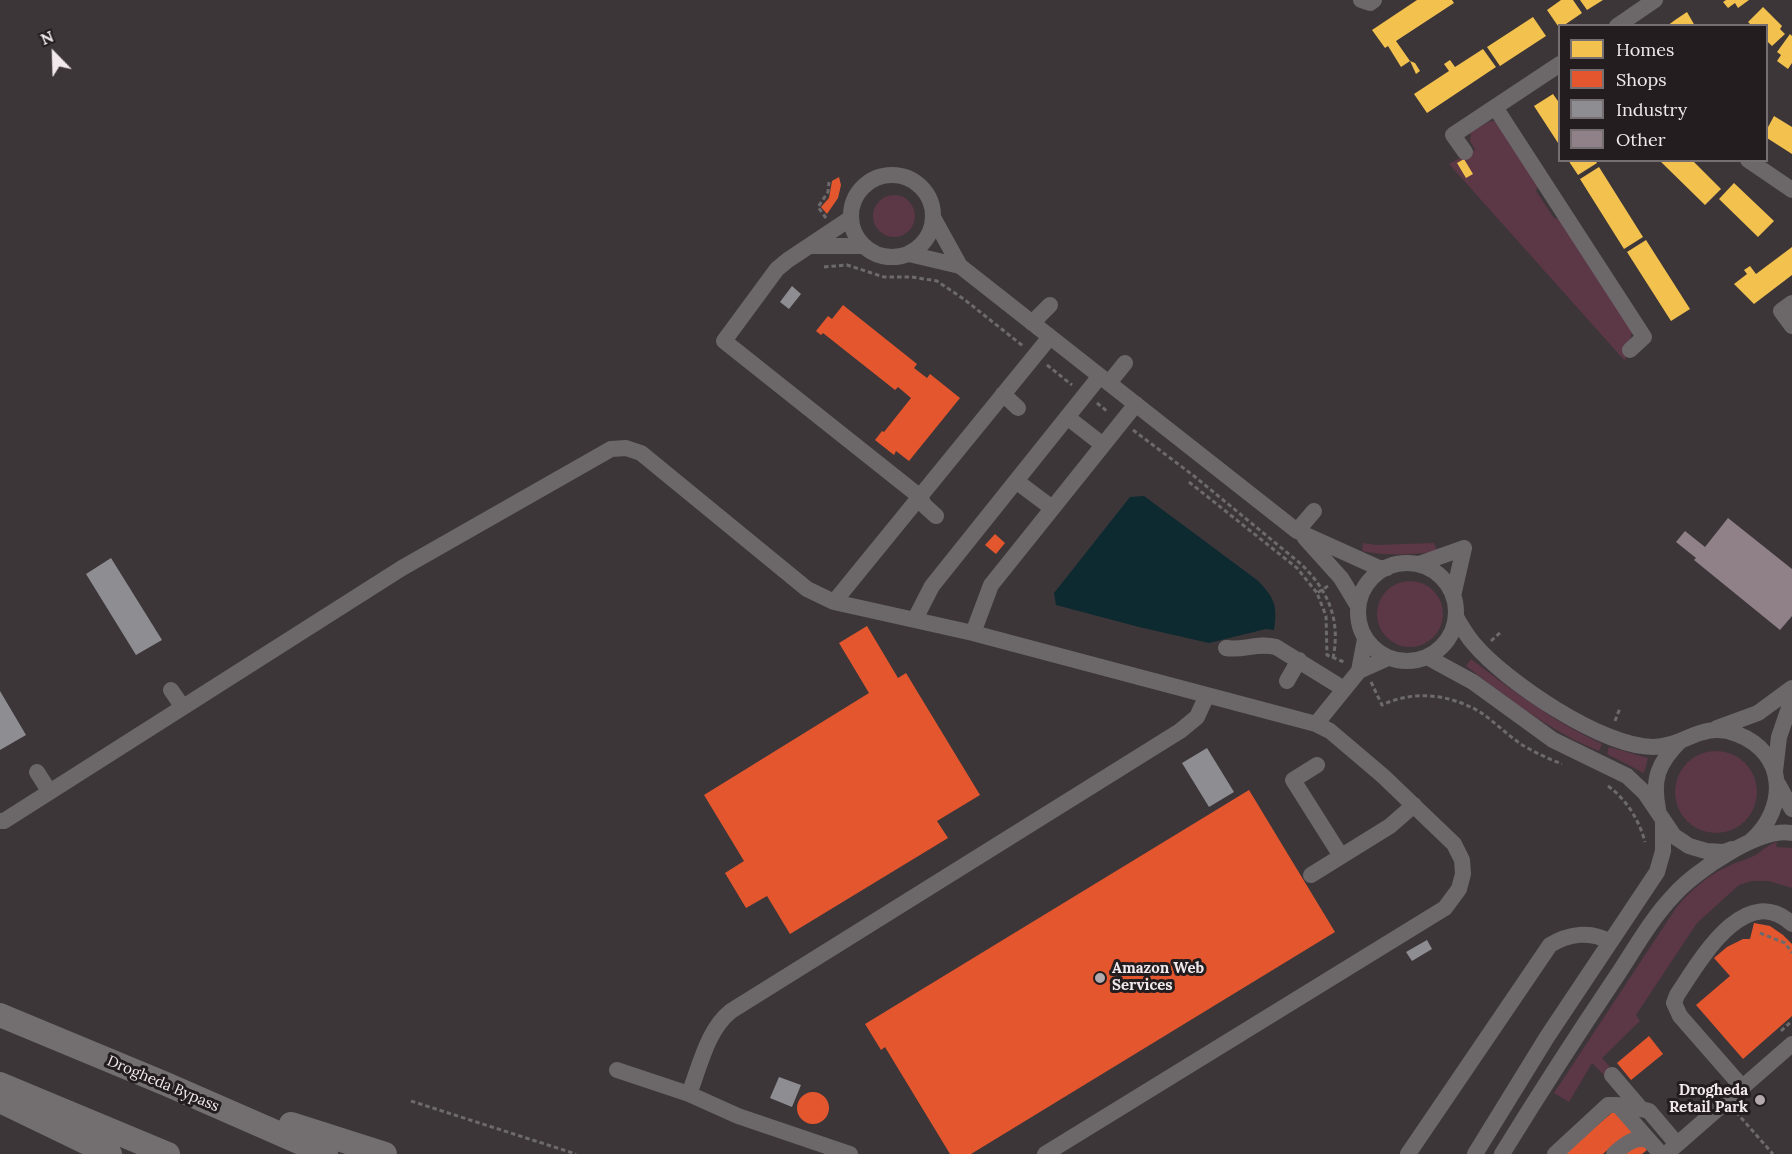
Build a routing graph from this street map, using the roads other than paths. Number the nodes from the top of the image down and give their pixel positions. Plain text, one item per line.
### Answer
1 (1361, 0) edge
2 (1374, 0) edge
3 (1654, 0) edge
4 (1625, 23) edge
5 (1558, 65) edge
6 (1495, 107) junction
7 (1465, 152) dead end
8 (1751, 162) edge
9 (1792, 190) edge
10 (851, 218) junction
11 (934, 219) junction
12 (810, 246) junction
13 (863, 246) junction
14 (909, 255) junction
15 (960, 266) junction
16 (1792, 303) edge
17 (1050, 304) dead end
18 (1032, 324) junction
19 (1792, 326) edge
20 (1050, 338) junction
21 (1630, 350) dead end
22 (1125, 363) dead end
23 (1105, 380) junction
24 (1003, 394) junction
25 (1136, 404) junction
26 (1018, 408) dead end
27 (1067, 417) junction
28 (1103, 445) junction
29 (1016, 481) junction
30 (919, 496) junction
31 (1052, 508) junction
32 (1314, 511) dead end
33 (936, 516) dead end
34 (1300, 533) junction
35 (1419, 564) junction
36 (1387, 568) junction
37 (1453, 596) junction
38 (834, 602) junction
39 (1358, 606) junction
40 (1456, 617) junction
41 (915, 619) junction
42 (973, 633) junction
43 (1365, 639) junction
44 (1226, 648) dead end
45 (1388, 658) junction
46 (1429, 658) junction
47 (1299, 660) junction
48 (1359, 672) junction
49 (1287, 681) dead end
50 (1792, 688) edge
51 (1344, 689) junction
52 (171, 690) dead end
53 (1207, 695) junction
54 (1792, 699) edge
55 (182, 706) junction
56 (1316, 723) junction
57 (1705, 731) junction
58 (1681, 741) junction
59 (1317, 765) dead end
60 (37, 772) dead end
61 (1776, 777) junction
62 (49, 791) junction
63 (1414, 805) junction
64 (1792, 809) edge
65 (1660, 816) junction
66 (0, 821) edge
67 (1792, 833) edge
68 (1746, 844) junction
69 (1341, 856) junction
70 (1311, 875) dead end
71 (1792, 924) edge
72 (1610, 942) junction
73 (0, 1015) edge
74 (1792, 1044) edge
75 (617, 1070) dead end
76 (1612, 1075) dead end
77 (0, 1084) edge
78 (166, 1084) junction
79 (1743, 1088) junction
80 (689, 1094) junction
81 (0, 1101) edge
82 (1648, 1140) junction
83 (1672, 1149) edge
84 (110, 1154) edge
85 (168, 1154) edge
86 (326, 1154) edge
87 (385, 1154) edge
88 (850, 1154) edge
89 (1045, 1154) edge
90 (1408, 1154) edge
91 (1475, 1154) edge
92 (1502, 1154) edge
93 (1555, 1154) edge
94 (1614, 1154) edge
95 (1661, 1154) edge

1 - 2 street
3 - 4 street
5 - 6 street
6 - 7 street
6 - 21 street
8 - 9 street
10 - 11 street
10 - 12 street
10 - 13 street
11 - 14 street
11 - 15 street
12 - 13 street
12 - 30 street
13 - 14 street
14 - 15 street
15 - 18 street
16 - 19 street
17 - 18 street
18 - 20 street
20 - 23 street
20 - 24 street
22 - 23 street
23 - 25 street
23 - 27 street
24 - 26 street
24 - 30 street
25 - 28 street
25 - 34 street
27 - 28 street
27 - 29 street
28 - 31 street
29 - 31 street
29 - 41 street
30 - 33 street
30 - 38 street
31 - 42 street
32 - 34 street
34 - 36 street
34 - 39 street
35 - 36 street
35 - 37 street
35 - 37 street
36 - 39 street
37 - 40 street
38 - 41 street
38 - 55 street
39 - 43 street
40 - 46 street
40 - 58 street
41 - 42 street
42 - 53 street
43 - 45 street
43 - 48 street
44 - 47 street
45 - 46 street
45 - 48 street
46 - 65 street
47 - 49 street
47 - 51 street
48 - 51 street
50 - 57 street
51 - 56 street
52 - 55 street
53 - 56 street
53 - 80 street
54 - 61 street
55 - 62 street
56 - 63 street
57 - 58 street
57 - 61 street
58 - 65 street
59 - 69 street
60 - 62 street
61 - 64 street
61 - 68 street
62 - 66 street
63 - 69 street
63 - 89 street
65 - 68 street
65 - 72 street
67 - 68 street
68 - 92 street
69 - 70 street
71 - 79 street
72 - 90 street
72 - 91 street
73 - 78 highway, Drogheda Bypass
74 - 79 street
75 - 80 street
76 - 83 street
77 - 85 highway
78 - 86 highway, Drogheda Bypass
78 - 87 highway
79 - 83 street
80 - 88 street
81 - 84 highway
82 - 93 street
82 - 94 street
82 - 95 street

